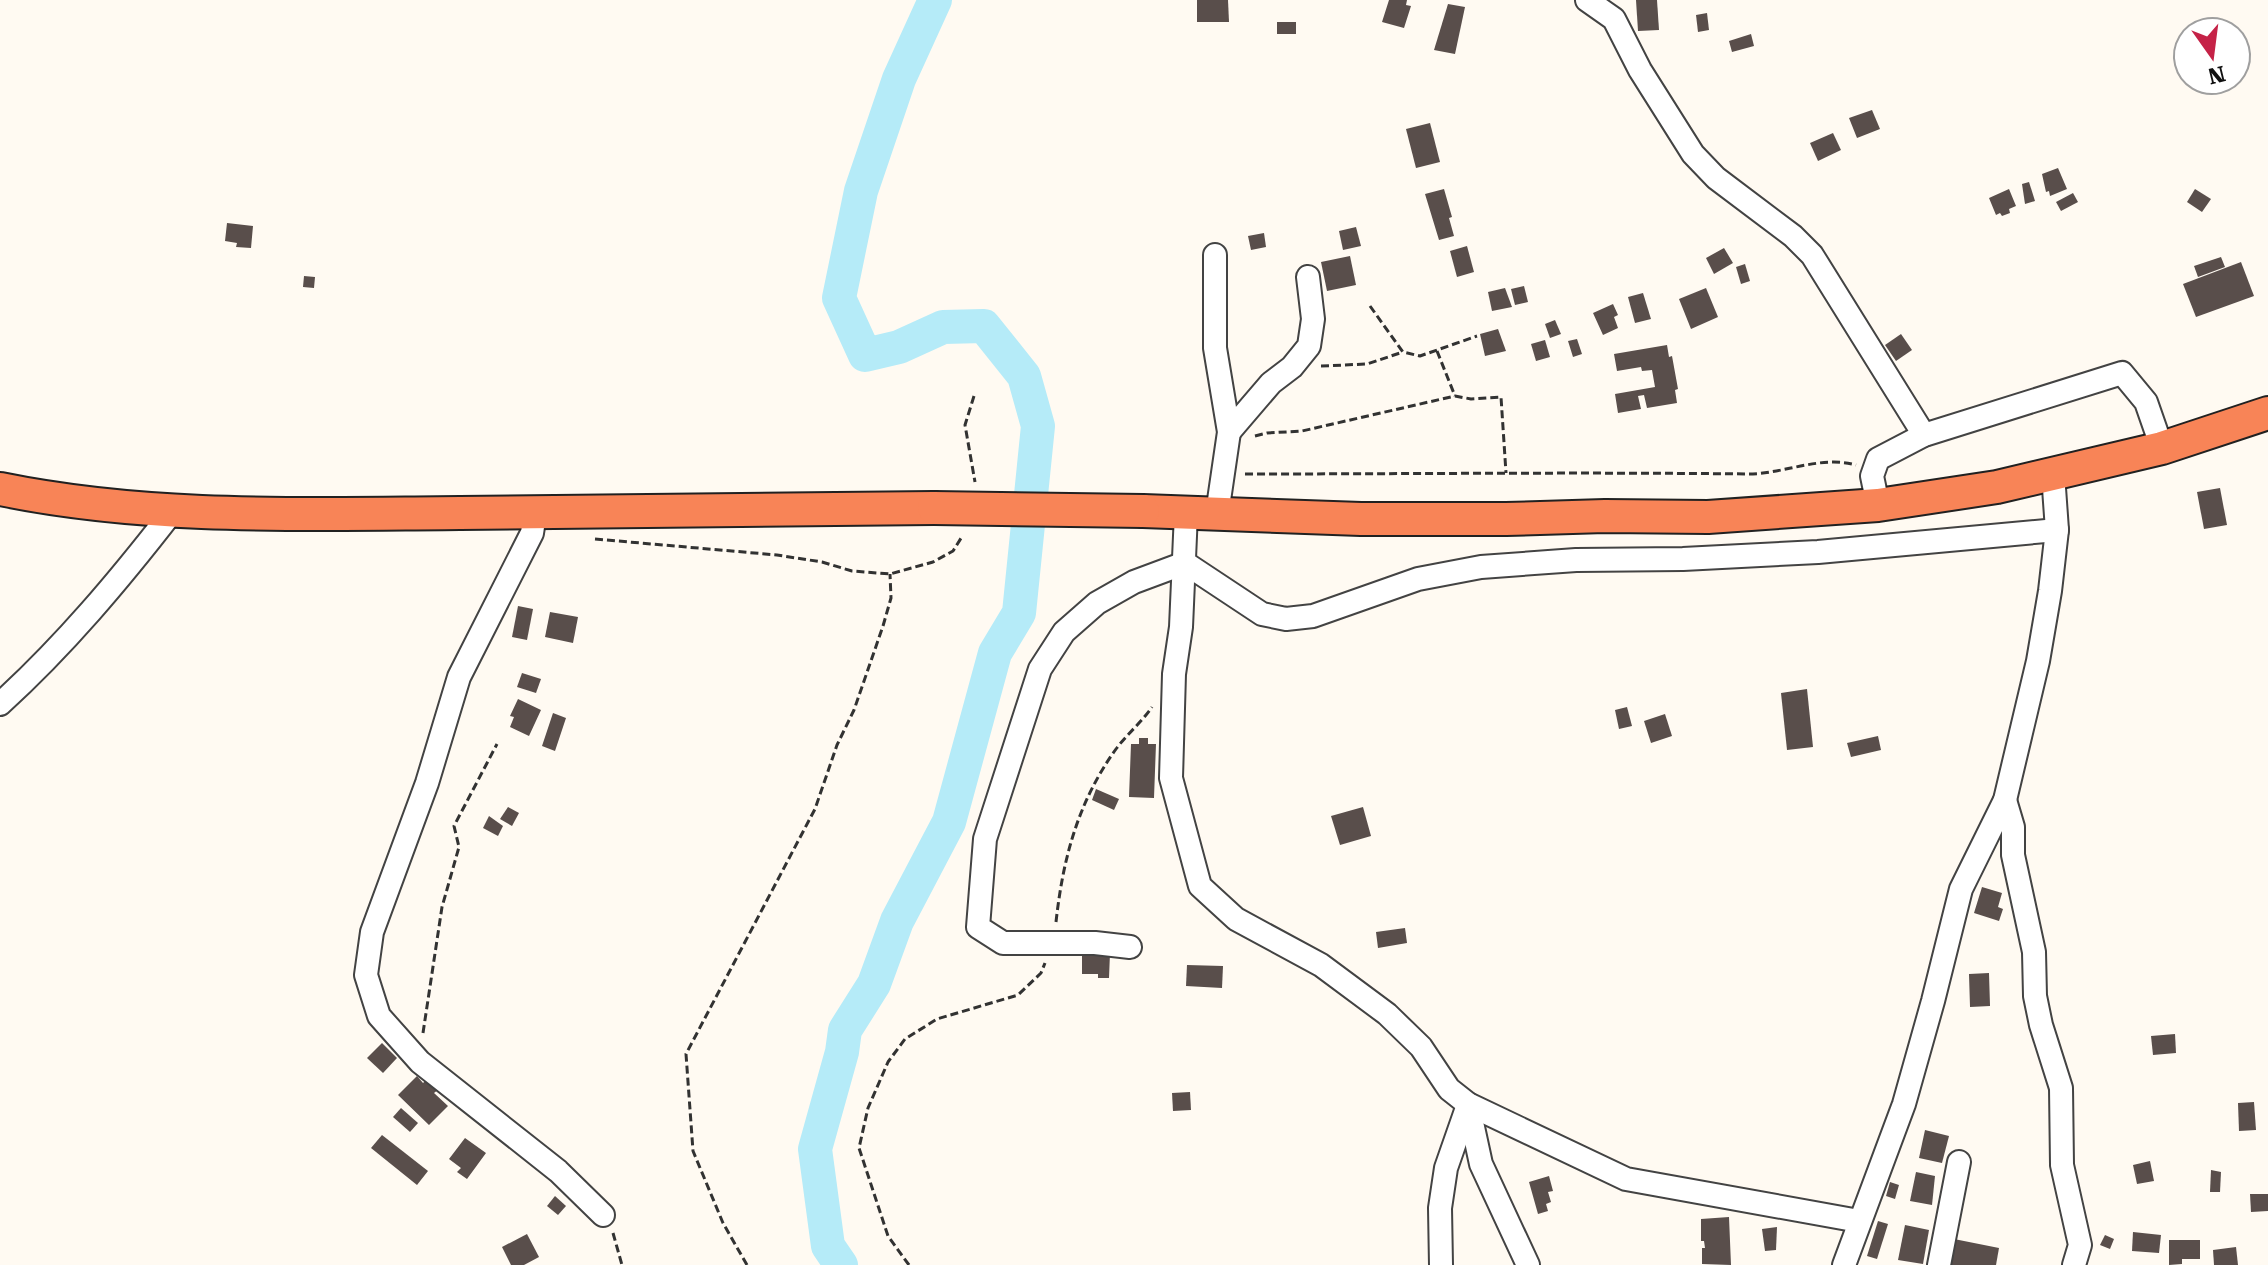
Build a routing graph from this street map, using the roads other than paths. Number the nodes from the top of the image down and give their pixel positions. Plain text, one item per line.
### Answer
1 (1587, 0) edge
2 (1215, 255) dead end
3 (1308, 277) dead end
4 (2262, 419) edge
5 (1924, 435) junction
6 (1228, 438) junction
7 (2162, 448) junction
8 (2053, 474) junction
9 (0, 489) edge
10 (1875, 490) junction
11 (172, 512) junction
12 (535, 514) junction
13 (1201, 514) junction
14 (2057, 530) junction
15 (1185, 563) junction
16 (0, 704) edge
17 (2005, 800) junction
18 (1130, 947) dead end
19 (1468, 1104) junction
20 (1959, 1162) dead end
21 (603, 1215) road end
22 (1859, 1221) junction
23 (1441, 1265) edge
24 (1528, 1265) edge
25 (1844, 1265) edge
26 (1939, 1265) edge
27 (2074, 1265) edge

1 - 5 street
2 - 6 street
3 - 6 street
4 - 7 highway
5 - 7 street
5 - 10 street
6 - 13 street
7 - 8 highway
8 - 10 highway
8 - 14 street
9 - 11 highway
10 - 13 highway
11 - 12 highway
11 - 16 street
12 - 13 highway, bridge
12 - 21 street
13 - 15 street
14 - 15 street
14 - 17 street
15 - 18 street
15 - 19 street
17 - 22 street
17 - 27 street
19 - 22 street
19 - 23 street
19 - 24 street
20 - 26 street
22 - 25 street

